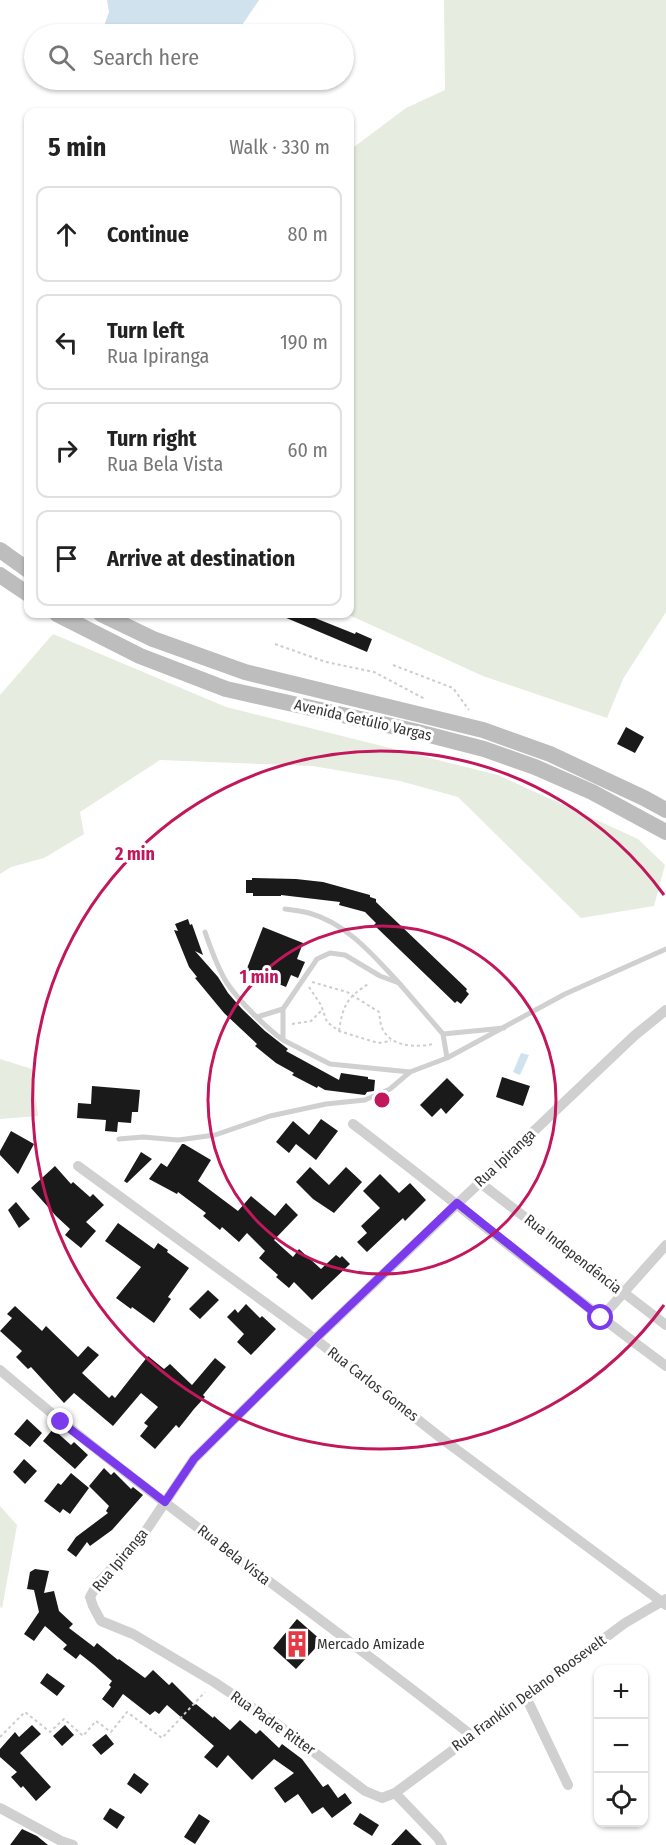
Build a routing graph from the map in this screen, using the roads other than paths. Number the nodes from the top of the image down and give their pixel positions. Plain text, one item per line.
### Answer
1 (0, 550) edge
2 (24, 567) edge
3 (0, 575) edge
4 (24, 591) edge
5 (65, 618) edge
6 (109, 618) edge
7 (666, 810) edge
8 (666, 831) edge
9 (285, 909) dead end
10 (204, 932) dead end
11 (666, 950) edge
12 (399, 983) junction
13 (283, 1009) junction
14 (666, 1010) edge
15 (257, 1017) junction
16 (504, 1028) junction
17 (443, 1034) junction
18 (283, 1040) junction
19 (447, 1058) junction
20 (410, 1072) junction
21 (353, 1124) dead end
22 (119, 1139) dead end
23 (78, 1166) dead end
24 (480, 1182) junction
25 (457, 1203) junction
26 (666, 1245) edge
27 (622, 1292) junction
28 (601, 1318) junction
29 (666, 1325) edge
30 (315, 1339) junction
31 (666, 1366) edge
32 (0, 1370) edge
33 (165, 1502) junction
34 (665, 1602) edge
35 (93, 1606) joint
36 (526, 1697) junction
37 (471, 1735) junction
38 (567, 1785) dead end
39 (395, 1792) junction
40 (0, 1808) edge
41 (73, 1845) edge
42 (442, 1845) edge

1 - 2 main road
3 - 4 main road
5 - 8 main road, Avenida Getúlio Vargas
6 - 7 main road, Avenida Getúlio Vargas
9 - 12 lane
10 - 15 lane
11 - 16 lane
12 - 13 lane
12 - 17 lane
13 - 15 lane
13 - 18 lane
14 - 24 street, Rua Ipiranga
15 - 18 lane
16 - 17 lane
16 - 19 lane
17 - 19 lane
18 - 20 lane
19 - 20 lane
20 - 22 lane
21 - 25 street
23 - 30 street, Rua Carlos Gomes
24 - 25 street, Rua Ipiranga
24 - 27 street, Rua Independência
25 - 28 street
25 - 30 street, Rua Ipiranga
26 - 27 street
27 - 28 street
27 - 29 street, Rua Independência
28 - 31 street
30 - 33 street, Rua Ipiranga
30 - 34 street, Rua Carlos Gomes
32 - 33 street, Rua Bela Vista
33 - 35 street, Rua Ipiranga
33 - 37 street, Rua Bela Vista
34 - 36 street, Rua Franklin Delano Roosevelt
35 - 39 street, Rua Padre Ritter
36 - 37 street, Rua Franklin Delano Roosevelt
36 - 38 street
37 - 39 street, Rua Franklin Delano Roosevelt
39 - 42 street
40 - 41 street

